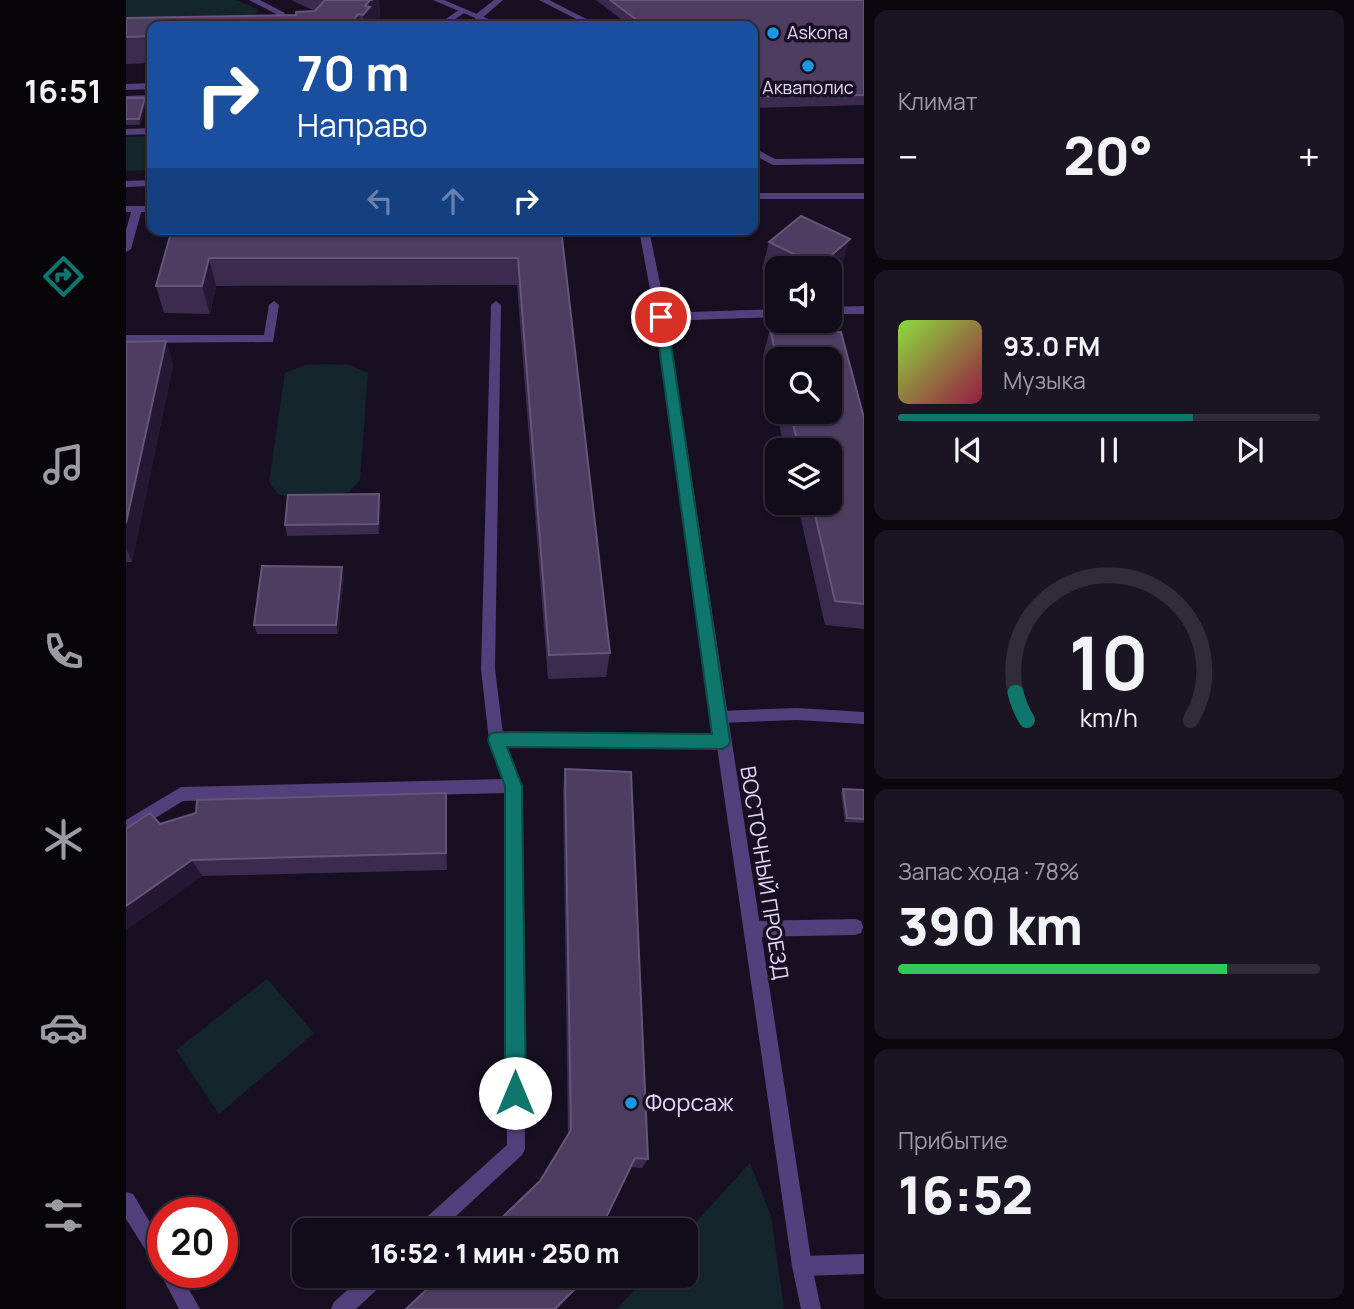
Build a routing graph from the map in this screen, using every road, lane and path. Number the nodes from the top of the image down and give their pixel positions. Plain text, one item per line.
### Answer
1 (253, 0) edge
2 (437, 0) edge
3 (499, 0) edge
4 (543, 0) edge
5 (463, 10) junction
6 (478, 17) junction
7 (274, 21) edge
8 (447, 21) edge
9 (488, 21) edge
10 (586, 21) edge
11 (147, 86) edge
12 (126, 87) edge
13 (147, 98) edge
14 (126, 99) edge
15 (147, 131) edge
16 (126, 132) edge
17 (758, 153) edge
18 (864, 161) edge
19 (147, 183) edge
20 (126, 184) edge
21 (864, 196) edge
22 (758, 198) edge
23 (131, 209) edge
24 (645, 235) edge
25 (126, 249) edge
26 (274, 305) dead end
27 (496, 305) dead end
28 (864, 310) edge
29 (842, 311) edge
30 (765, 313) edge
31 (661, 317) junction
32 (126, 339) edge
33 (719, 717) junction
34 (864, 718) edge
35 (496, 740) junction
36 (722, 741) junction
37 (514, 786) junction
38 (126, 830) edge
39 (855, 927) dead end
40 (752, 929) junction
41 (126, 1201) edge
42 (440, 1218) edge
43 (147, 1236) edge
44 (864, 1264) edge
45 (802, 1266) junction
46 (178, 1288) edge
47 (364, 1288) edge
48 (190, 1309) edge
49 (341, 1309) edge
50 (811, 1309) edge

1 - 7 street
2 - 5 street
3 - 6 street
4 - 10 street
5 - 6 street
5 - 8 street
6 - 9 street
11 - 12 street
13 - 14 street
15 - 16 street
17 - 18 street
19 - 20 street
21 - 22 street
23 - 25 street
24 - 31 street, ВОСТОЧНЫЙ ПРОЕЗД
26 - 32 street
27 - 35 street
28 - 29 street
30 - 31 street
31 - 33 street, ВОСТОЧНЫЙ ПРОЕЗД
33 - 34 street
33 - 36 street, ВОСТОЧНЫЙ ПРОЕЗД
35 - 36 street
35 - 37 street
36 - 40 street, ВОСТОЧНЫЙ ПРОЕЗД
37 - 38 street
37 - 42 street
39 - 40 street
40 - 45 street, ВОСТОЧНЫЙ ПРОЕЗД
41 - 43 street
44 - 45 street
45 - 50 street, ВОСТОЧНЫЙ ПРОЕЗД
46 - 48 street
47 - 49 street

